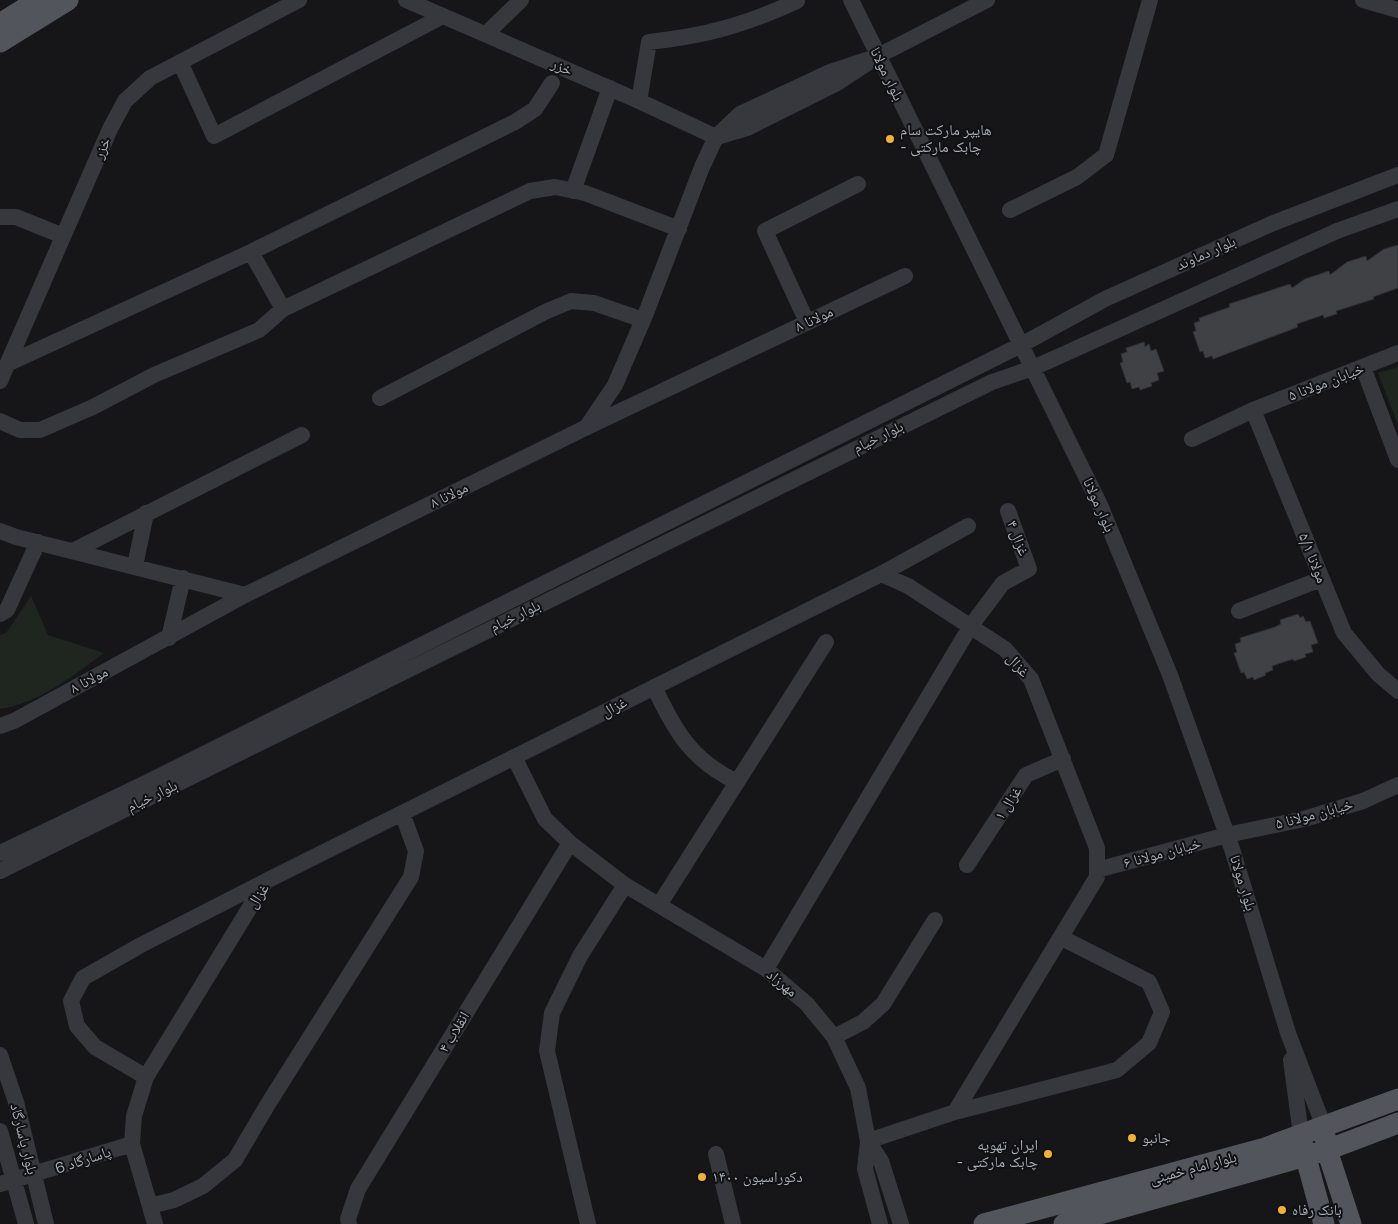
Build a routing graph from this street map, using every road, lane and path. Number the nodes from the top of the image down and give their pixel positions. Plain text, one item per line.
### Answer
1 (38, 0) edge
2 (68, 0) edge
3 (298, 0) edge
4 (406, 0) edge
5 (520, 0) edge
6 (852, 0) edge
7 (987, 0) edge
8 (1150, 0) edge
9 (1363, 0) edge
10 (797, 1) dead end
11 (1398, 10) edge
12 (443, 16) junction
13 (0, 24) edge
14 (486, 34) junction
15 (0, 42) edge
16 (878, 56) junction
17 (180, 62) junction
18 (552, 83) dead end
19 (610, 88) junction
20 (639, 101) junction
21 (716, 138) junction
22 (1398, 175) edge
23 (858, 184) dead end
24 (573, 191) junction
25 (1398, 209) edge
26 (1010, 210) dead end
27 (0, 217) edge
28 (679, 229) junction
29 (63, 236) junction
30 (251, 252) junction
31 (905, 276) dead end
32 (283, 310) junction
33 (643, 320) junction
34 (807, 322) junction
35 (1021, 345) junction
36 (1398, 353) edge
37 (7, 364) junction
38 (1363, 367) junction
39 (1033, 368) junction
40 (0, 381) edge
41 (380, 398) dead end
42 (1253, 410) junction
43 (0, 421) edge
44 (585, 428) junction
45 (302, 435) dead end
46 (1192, 439) dead end
47 (1398, 460) edge
48 (1008, 511) dead end
49 (146, 513) junction
50 (968, 526) dead end
51 (0, 531) edge
52 (38, 542) junction
53 (73, 550) junction
54 (135, 566) junction
55 (881, 574) junction
56 (183, 578) junction
57 (1321, 579) junction
58 (245, 595) junction
59 (1239, 611) dead end
60 (0, 614) edge
61 (970, 627) junction
62 (169, 638) junction
63 (826, 642) dead end
64 (654, 687) junction
65 (1398, 691) edge
66 (0, 726) edge
67 (514, 757) junction
68 (1063, 758) junction
69 (737, 782) junction
70 (1398, 785) edge
71 (402, 813) junction
72 (1227, 835) junction
73 (570, 844) junction
74 (0, 853) edge
75 (967, 865) dead end
76 (1097, 870) junction
77 (0, 871) edge
78 (266, 881) junction
79 (625, 885) junction
80 (659, 905) junction
81 (935, 920) dead end
82 (1062, 938) junction
83 (766, 970) junction
84 (1288, 1033) junction
85 (834, 1037) junction
86 (0, 1055) edge
87 (146, 1077) junction
88 (1398, 1099) edge
89 (955, 1112) junction
90 (1398, 1123) edge
91 (1324, 1127) junction
92 (0, 1131) edge
93 (1301, 1135) junction
94 (868, 1141) junction
95 (132, 1144) junction
96 (1327, 1150) junction
97 (716, 1154) dead end
98 (1304, 1156) junction
99 (33, 1176) junction
100 (7, 1182) edge
101 (150, 1206) junction
102 (582, 1223) edge
103 (26, 1224) edge
104 (46, 1224) edge
105 (155, 1224) edge
106 (349, 1224) edge
107 (733, 1224) edge
108 (880, 1224) edge
109 (902, 1224) edge
110 (984, 1224) edge
111 (1064, 1224) edge
112 (1324, 1224) edge
113 (1350, 1224) edge

1 - 13 main road
2 - 15 main road
3 - 17 street, خزر
4 - 12 street, خزر
5 - 14 street
6 - 16 street, بلوار مولانا
7 - 16 street
8 - 26 street
9 - 11 street
10 - 20 street
12 - 14 street, خزر
12 - 17 street
14 - 19 street, خزر
16 - 21 street
16 - 35 street, بلوار مولانا
17 - 29 street, خزر
18 - 30 street
19 - 20 street, خزر
19 - 24 street
20 - 21 street, خزر
21 - 28 street
22 - 35 street, بلوار دماوند
23 - 34 street
24 - 28 street
24 - 32 street
25 - 39 street
27 - 29 street
28 - 33 street
29 - 37 street, خزر
30 - 32 street
30 - 37 street
31 - 34 street, مولانا ۸
32 - 43 street
33 - 41 street
33 - 44 street
34 - 44 street, مولانا ۸
35 - 39 street, بلوار مولانا
35 - 74 street, بلوار خیام
36 - 38 street, خیابان مولانا ۵
37 - 40 street, خزر
38 - 42 street, خیابان مولانا ۵
38 - 47 street
39 - 72 street, بلوار مولانا
39 - 77 street, بلوار خیام
42 - 46 street, خیابان مولانا ۵
42 - 57 street, مولانا ۵/۱
44 - 58 street, مولانا ۸
45 - 49 street
48 - 61 street, غزال ۴
49 - 53 street
49 - 54 street
50 - 55 street
51 - 52 street
52 - 53 street
52 - 60 street
53 - 54 street
54 - 56 street
55 - 61 street, غزال
55 - 64 street, غزال
56 - 58 street
56 - 62 street
57 - 59 street
57 - 65 street, مولانا ۵/۱
58 - 62 street, مولانا ۸
61 - 68 street, غزال
61 - 83 street
62 - 66 street, مولانا ۸
63 - 69 street
64 - 67 street, غزال
64 - 69 street
67 - 71 street, غزال
67 - 73 street, مهرزاد
68 - 75 street, غزال ۱
68 - 76 street, غزال
69 - 80 street
70 - 72 street, خیابان مولانا ۵
71 - 78 street, غزال
71 - 101 street
72 - 76 street, خیابان مولانا ۶
72 - 84 street, بلوار مولانا
73 - 79 street, مهرزاد
73 - 106 street, انقلاب ۴
76 - 82 street
78 - 87 street, غزال
78 - 87 street
79 - 80 street, مهرزاد
79 - 102 street
80 - 83 street, مهرزاد
81 - 85 street
82 - 89 street
82 - 89 street
83 - 85 street, مهرزاد
84 - 91 street, بلوار مولانا
84 - 93 street, بلوار مولانا
85 - 94 street, مهرزاد
86 - 99 street, بلوار پاسارگاد
87 - 95 street, غزال
88 - 91 main road, بلوار امام خمینی
89 - 94 street
90 - 96 main road, بلوار امام خمینی
91 - 93 main road, بلوار امام خمینی
91 - 96 main road, بلوار مولانا
92 - 100 street, بلوار پاسارگاد
93 - 98 main road, بلوار مولانا
93 - 110 main road, بلوار امام خمینی
94 - 108 street
94 - 109 street
95 - 99 street, پاسارگاد 6
95 - 101 street
96 - 98 main road, بلوار امام خمینی
96 - 113 main road, بلوار مولانا
97 - 107 street
98 - 111 main road, بلوار امام خمینی
98 - 112 main road, بلوار مولانا
99 - 100 street, پاسارگاد 6
99 - 104 street, بلوار پاسارگاد
100 - 103 street, بلوار پاسارگاد
101 - 105 street

